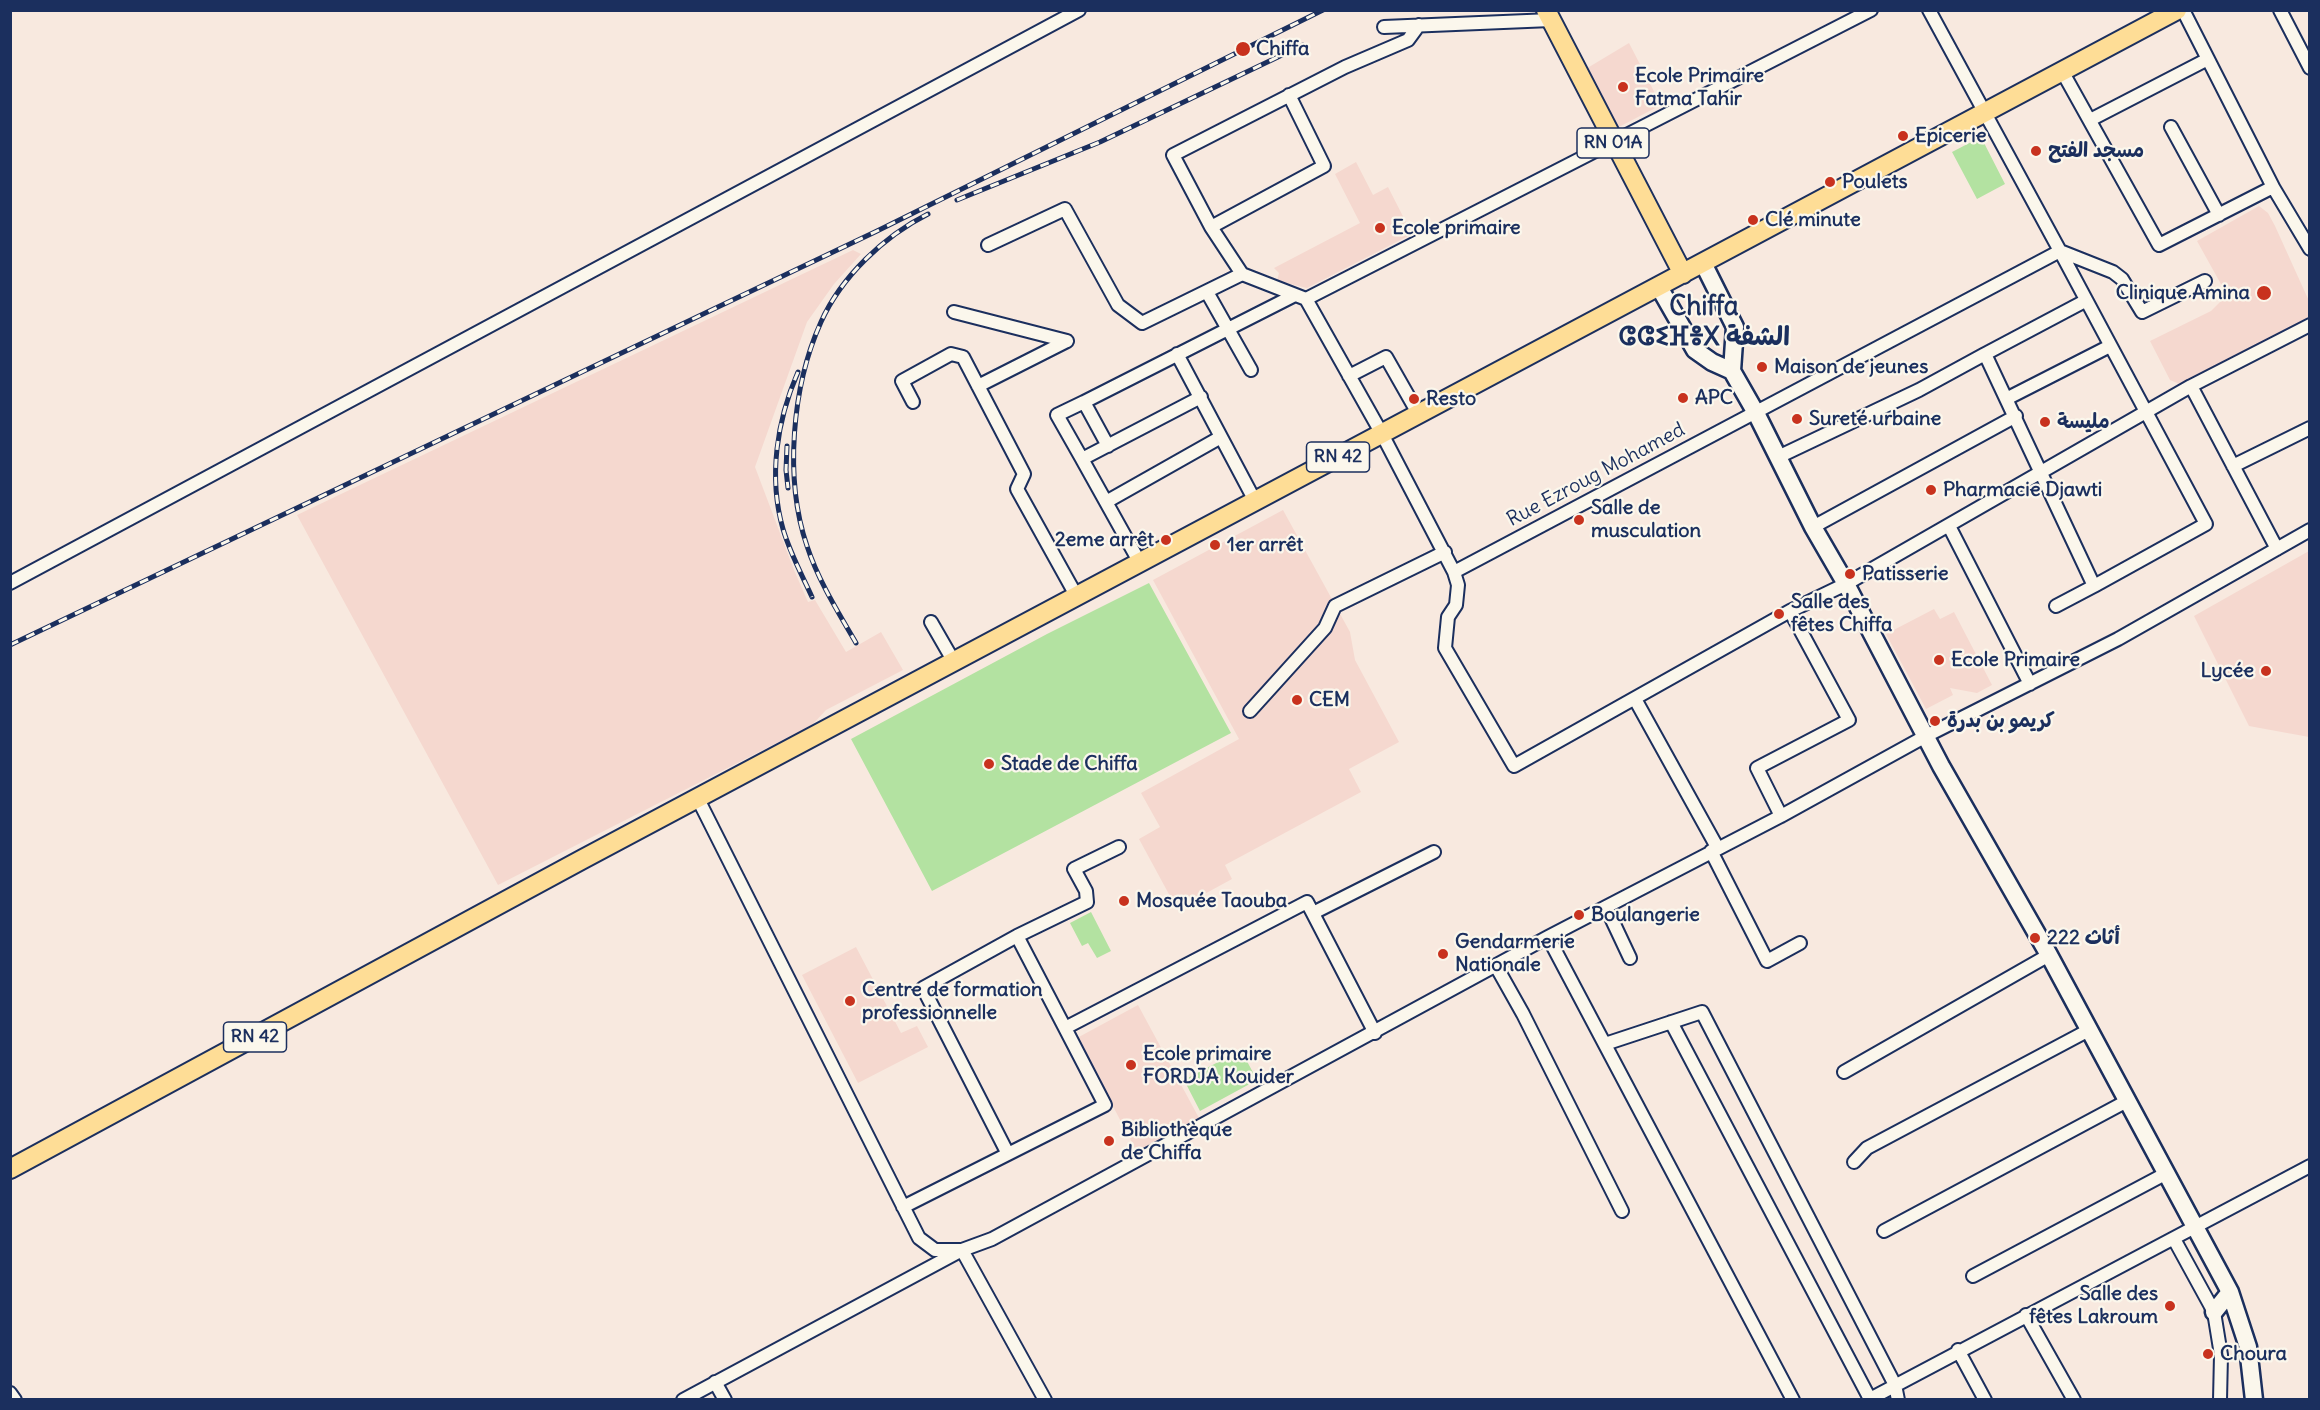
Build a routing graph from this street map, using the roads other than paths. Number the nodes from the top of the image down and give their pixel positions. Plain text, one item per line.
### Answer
1 (1079, 10) edge
2 (1871, 10) edge
3 (1929, 10) edge
4 (2177, 10) edge
5 (2183, 10) edge
6 (2280, 10) edge
7 (1548, 15) edge
8 (1419, 25) junction
9 (1384, 27) dead end
10 (2208, 59) junction
11 (2310, 68) edge
12 (2062, 71) junction
13 (1290, 95) junction
14 (1984, 113) junction
15 (2090, 120) junction
16 (2170, 127) dead end
17 (1613, 143) junction
18 (2273, 187) junction
19 (2219, 215) junction
20 (1211, 227) junction
21 (988, 245) dead end
22 (2310, 249) edge
23 (2060, 251) junction
24 (1704, 263) junction
25 (1242, 274) junction
26 (1683, 274) junction
27 (2205, 281) dead end
28 (1659, 286) junction
29 (1207, 292) junction
30 (1300, 297) junction
31 (2085, 301) junction
32 (954, 312) dead end
33 (2310, 325) edge
34 (1228, 328) junction
35 (2110, 346) junction
36 (1177, 354) junction
37 (1985, 354) junction
38 (1251, 370) dead end
39 (1732, 371) junction
40 (1349, 376) junction
41 (978, 386) junction
42 (2191, 386) junction
43 (1201, 397) junction
44 (2008, 398) junction
45 (914, 402) dead end
46 (1084, 402) junction
47 (1756, 412) junction
48 (2144, 413) junction
49 (1419, 414) junction
50 (2016, 416) junction
51 (2310, 428) edge
52 (1382, 434) junction
53 (1221, 438) junction
54 (1108, 446) junction
55 (1778, 457) junction
56 (1082, 459) junction
57 (2233, 466) junction
58 (2042, 471) junction
59 (1256, 501) junction
60 (1106, 502) junction
61 (1949, 526) junction
62 (1813, 527) junction
63 (2310, 530) edge
64 (2277, 549) junction
65 (1445, 552) junction
66 (1140, 563) junction
67 (1454, 572) junction
68 (10, 583) edge
69 (1846, 584) junction
70 (2094, 586) junction
71 (1077, 597) junction
72 (2056, 606) dead end
73 (1790, 611) junction
74 (931, 622) dead end
75 (954, 662) junction
76 (2030, 684) junction
77 (1635, 699) junction
78 (1250, 711) dead end
79 (1926, 736) junction
80 (698, 799) junction
81 (1781, 816) junction
82 (1119, 847) dead end
83 (1714, 849) junction
84 (1434, 852) dead end
85 (1606, 907) junction
86 (1313, 913) junction
87 (1017, 936) junction
88 (1548, 937) junction
89 (1800, 943) dead end
90 (2049, 955) junction
91 (1630, 958) dead end
92 (1496, 966) junction
93 (1671, 1022) junction
94 (1065, 1028) junction
95 (2089, 1030) junction
96 (1375, 1033) junction
97 (1605, 1044) junction
98 (1844, 1072) dead end
99 (2127, 1101) junction
100 (1008, 1154) junction
101 (1854, 1162) dead end
102 (2310, 1166) edge
103 (10, 1170) edge
104 (2165, 1174) junction
105 (903, 1207) junction
106 (1622, 1211) dead end
107 (2194, 1227) junction
108 (1884, 1231) dead end
109 (2174, 1239) junction
110 (962, 1250) junction
111 (1973, 1276) dead end
112 (2230, 1292) junction
113 (2214, 1312) junction
114 (2026, 1315) junction
115 (1958, 1350) junction
116 (715, 1382) junction
117 (1895, 1385) junction
118 (10, 1393) edge
119 (1869, 1399) edge
120 (15, 1400) edge
121 (683, 1400) edge
122 (724, 1400) edge
123 (1045, 1400) edge
124 (1793, 1400) edge
125 (1898, 1400) edge
126 (1985, 1400) edge
127 (2074, 1400) edge
128 (2220, 1400) edge
129 (2254, 1400) edge

1 - 68 street
2 - 17 street
3 - 14 street
4 - 12 main road, RN 42
5 - 10 street
6 - 11 street
7 - 8 street
7 - 17 main road, RN 01A
8 - 9 street
8 - 13 street
10 - 15 street
10 - 18 street
12 - 14 main road, RN 42
12 - 15 street
13 - 20 street
13 - 20 street
14 - 23 street
14 - 24 main road, RN 42
15 - 19 street
16 - 19 street
17 - 26 main road, RN 01A
17 - 30 street
18 - 19 street
18 - 22 street
20 - 25 street
21 - 29 street
23 - 27 street
23 - 31 street
23 - 47 street, Rue Ezroug Mohamed
24 - 26 main road, RN 42
24 - 39 main road
25 - 29 street
25 - 30 street
26 - 28 main road, RN 42
28 - 39 main road
28 - 49 main road, RN 42
29 - 34 street
30 - 34 street
30 - 40 street
31 - 35 street
31 - 37 street
32 - 41 street
33 - 42 street
34 - 36 street
34 - 38 street
35 - 44 street
35 - 48 street
36 - 43 street
36 - 46 street
37 - 44 street
37 - 55 street
39 - 47 main road
40 - 49 street
40 - 52 street
41 - 45 street
41 - 71 street
42 - 48 street
42 - 57 street
43 - 53 street
43 - 54 street
44 - 50 street
46 - 54 street
46 - 56 street
47 - 55 main road
47 - 67 street, Rue Ezroug Mohamed
48 - 58 street
48 - 70 street
49 - 52 main road, RN 42
50 - 58 street
50 - 62 street
51 - 57 street
52 - 59 main road, RN 42
52 - 65 street
53 - 59 street
53 - 60 street
54 - 56 street
55 - 62 main road
56 - 60 street
57 - 64 street
58 - 61 street
58 - 70 street
59 - 66 main road, RN 42
60 - 66 street
61 - 69 street
61 - 76 street
62 - 69 main road
63 - 64 street
64 - 76 street
65 - 67 street
65 - 78 street
66 - 71 main road, RN 42
67 - 77 street
69 - 73 street
69 - 79 main road
70 - 72 street
71 - 75 main road, RN 42
73 - 77 street
73 - 81 street
74 - 75 street
75 - 80 main road, RN 42
76 - 79 street
77 - 83 street
79 - 81 street
79 - 90 main road
80 - 103 main road, RN 42
80 - 105 street
81 - 83 street
82 - 87 street
83 - 85 street
83 - 89 street
84 - 86 street
85 - 88 street
85 - 91 street
86 - 94 street
86 - 96 street
87 - 94 street
87 - 100 street
88 - 92 street
88 - 97 street
90 - 95 main road
90 - 98 street
92 - 96 street
92 - 106 street
93 - 97 street
93 - 117 street
93 - 119 street
94 - 100 street
95 - 99 main road
95 - 101 street
96 - 110 street
97 - 124 street
99 - 104 main road
99 - 108 street
100 - 105 street
102 - 107 street
104 - 107 main road
104 - 111 street
105 - 110 street
107 - 109 street
107 - 112 main road
109 - 113 street
109 - 114 street
110 - 116 street
110 - 123 street
112 - 113 main road
112 - 129 main road
113 - 128 street
114 - 115 street
114 - 127 street
115 - 117 street
115 - 126 street
116 - 121 street
116 - 122 street
117 - 119 street
117 - 125 street
118 - 120 street

